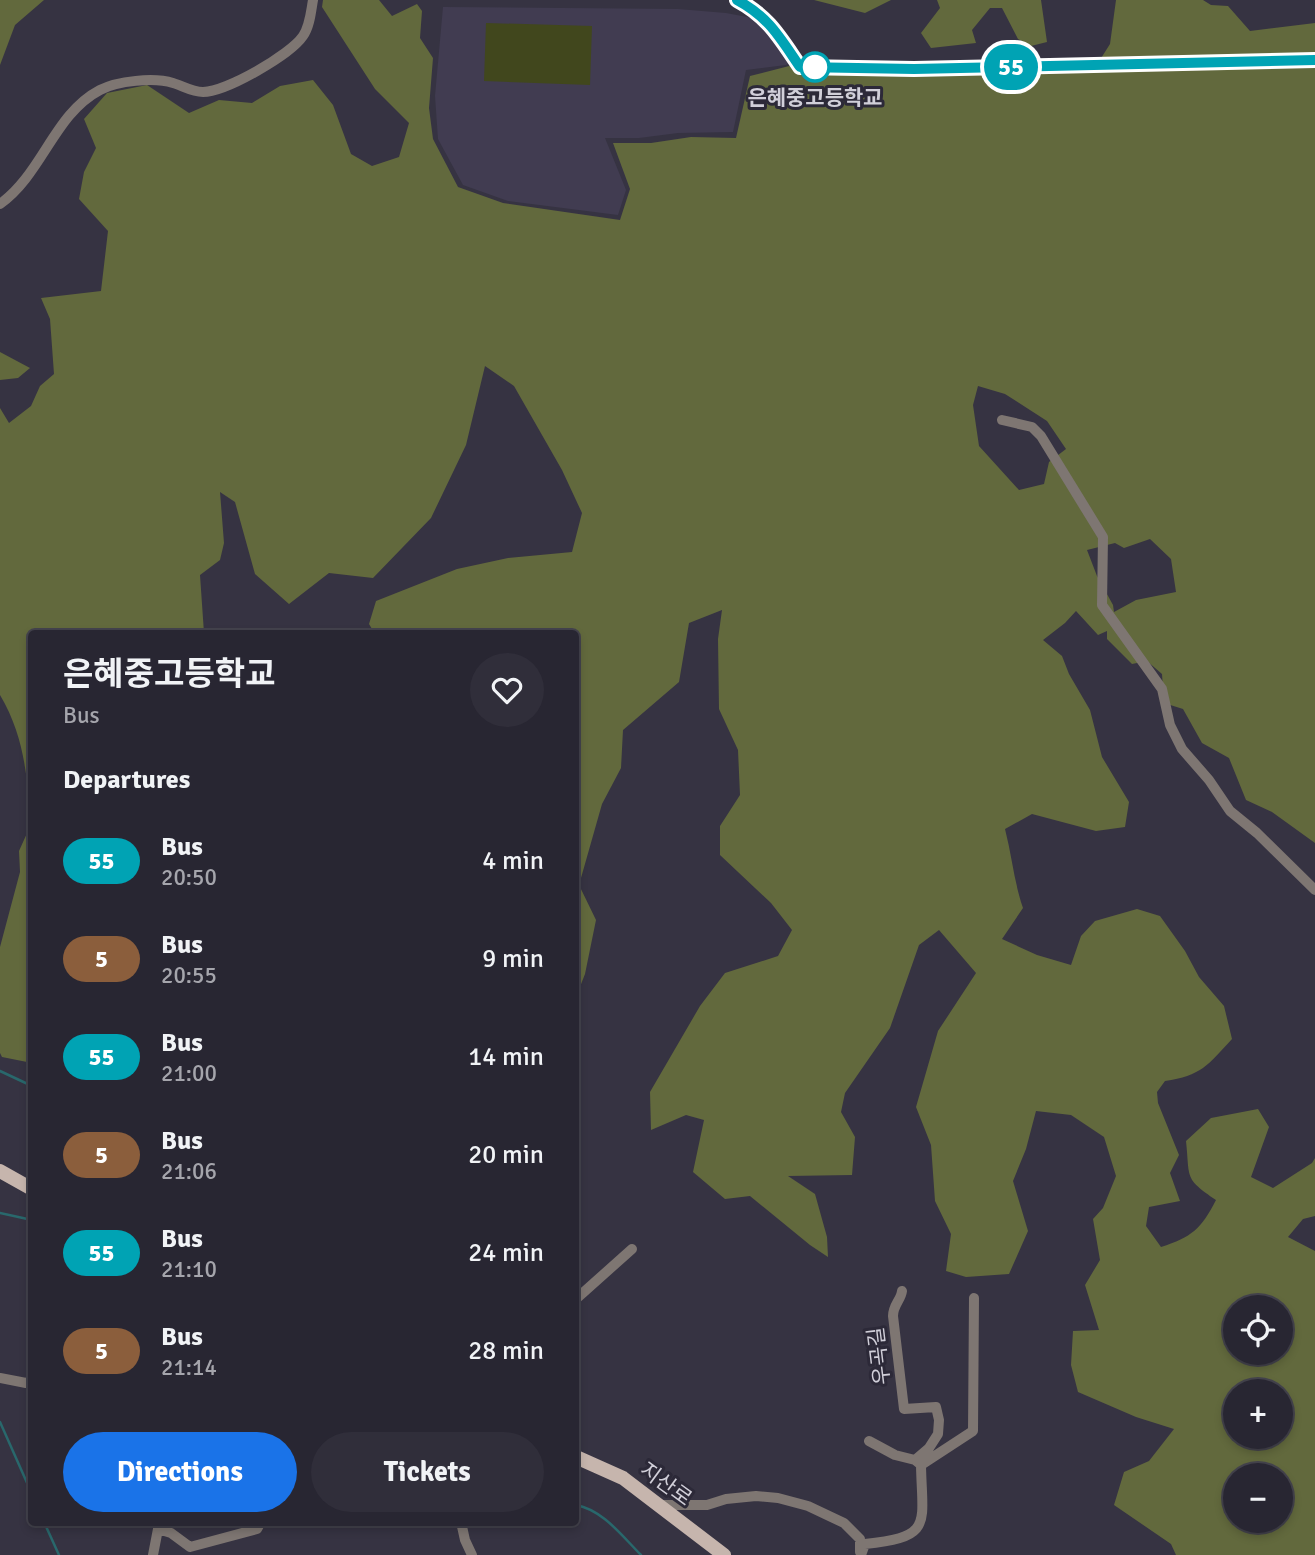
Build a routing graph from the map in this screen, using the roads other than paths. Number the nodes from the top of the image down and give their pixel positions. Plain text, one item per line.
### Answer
1 (313, 0) edge
2 (737, 0) edge
3 (1315, 60) edge
4 (0, 204) edge
5 (1002, 420) dead end
6 (1315, 890) edge
7 (0, 1171) edge
8 (28, 1187) edge
9 (632, 1250) dead end
10 (902, 1291) dead end
11 (579, 1296) edge
12 (974, 1298) dead end
13 (0, 1378) edge
14 (28, 1382) edge
15 (869, 1441) dead end
16 (579, 1458) edge
17 (918, 1463) junction
18 (659, 1505) junction
19 (259, 1526) edge
20 (462, 1526) edge
21 (153, 1555) edge
22 (472, 1555) edge
23 (724, 1555) edge
24 (860, 1555) edge

1 - 4 street
2 - 3 street
5 - 6 street
7 - 8 main road
9 - 11 street
10 - 17 street, 우곡길
12 - 17 street
13 - 14 street
15 - 17 street
16 - 18 main road, 지산로
17 - 24 street
18 - 23 main road, 지산로
18 - 24 street
19 - 21 street
20 - 22 street

